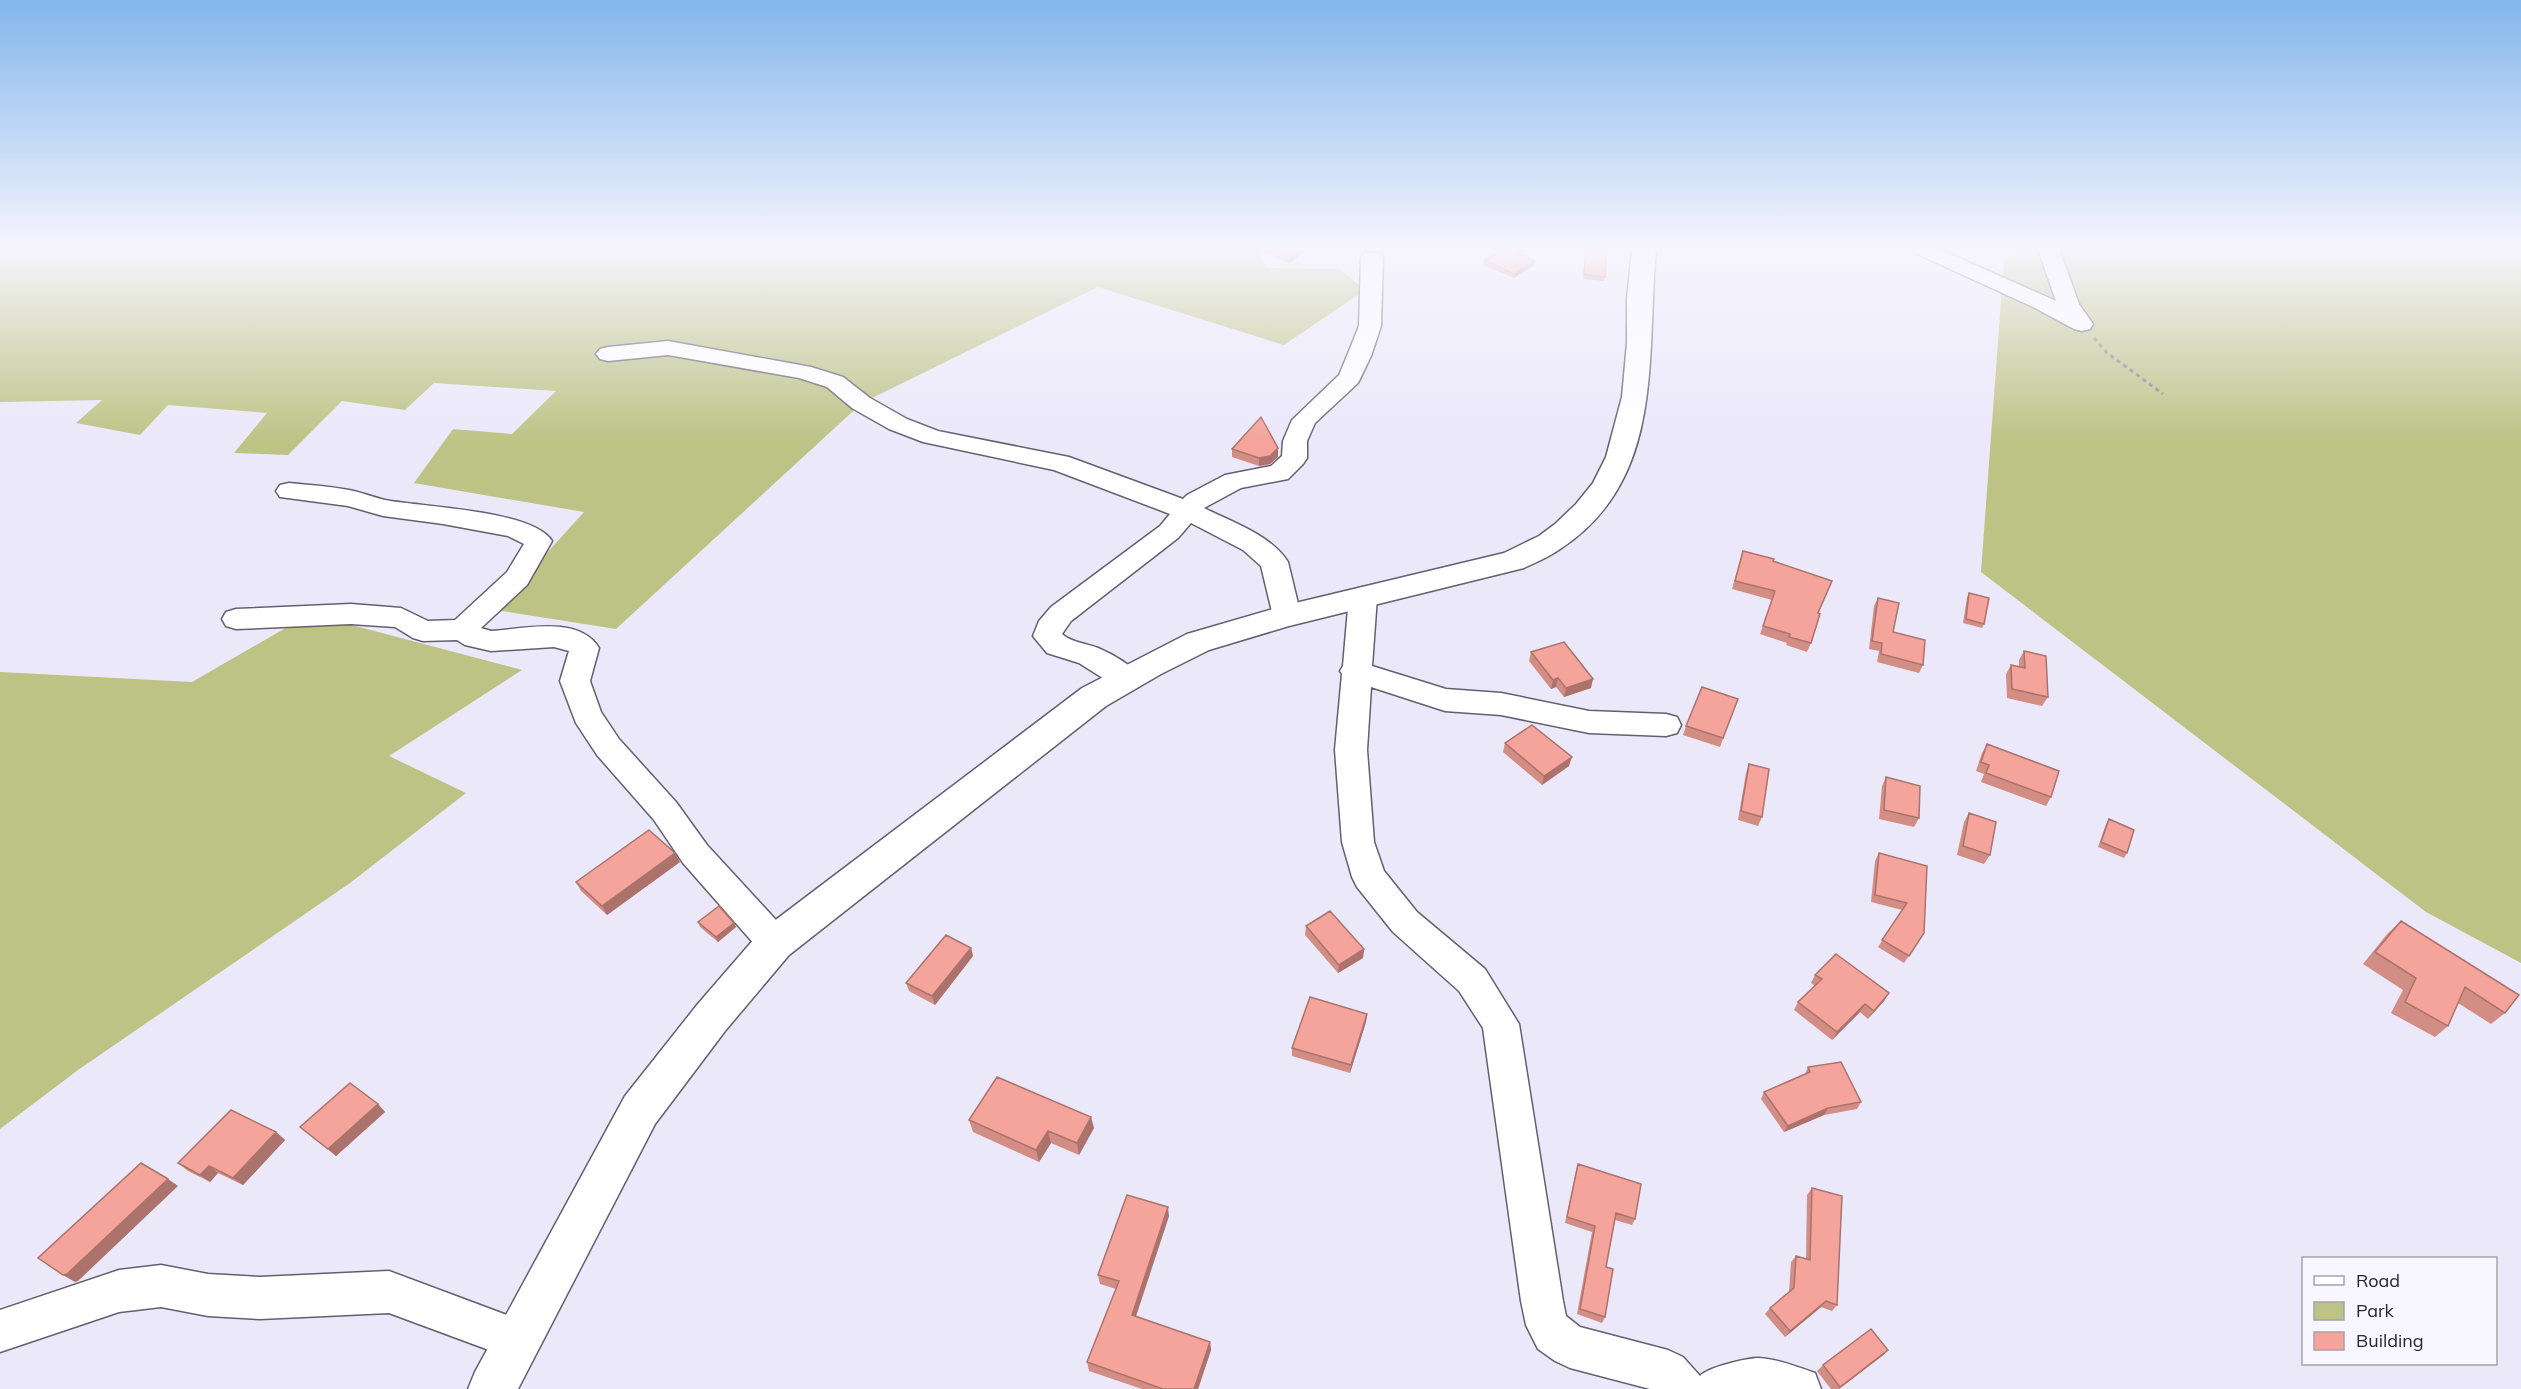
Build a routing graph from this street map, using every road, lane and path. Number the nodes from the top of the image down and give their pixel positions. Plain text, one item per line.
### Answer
1 (1370, 314) edge
2 (1639, 314) edge
3 (2063, 314) edge
4 (2075, 314) edge
5 (2082, 324) junction
6 (608, 354) dead end
7 (2163, 394) dead end
8 (289, 491) dead end
9 (1186, 510) junction
10 (1363, 597) junction
11 (1287, 616) junction
12 (236, 619) dead end
13 (462, 630) junction
14 (1355, 671) junction
15 (1127, 679) junction
16 (1666, 725) dead end
17 (775, 943) junction
18 (0, 1331) edge
19 (516, 1339) junction
20 (492, 1389) edge
21 (1684, 1389) edge
22 (1717, 1389) edge
23 (1799, 1389) edge

1 - 9 street
2 - 10 main road
3 - 5 street
4 - 5 street
5 - 7 path
6 - 9 street
8 - 13 street
9 - 11 street
9 - 15 street
10 - 11 main road
10 - 14 street
11 - 15 main road
12 - 13 street
13 - 17 street
14 - 16 street
14 - 21 street
15 - 17 main road
17 - 19 main road
18 - 19 street
19 - 20 main road
22 - 23 street

